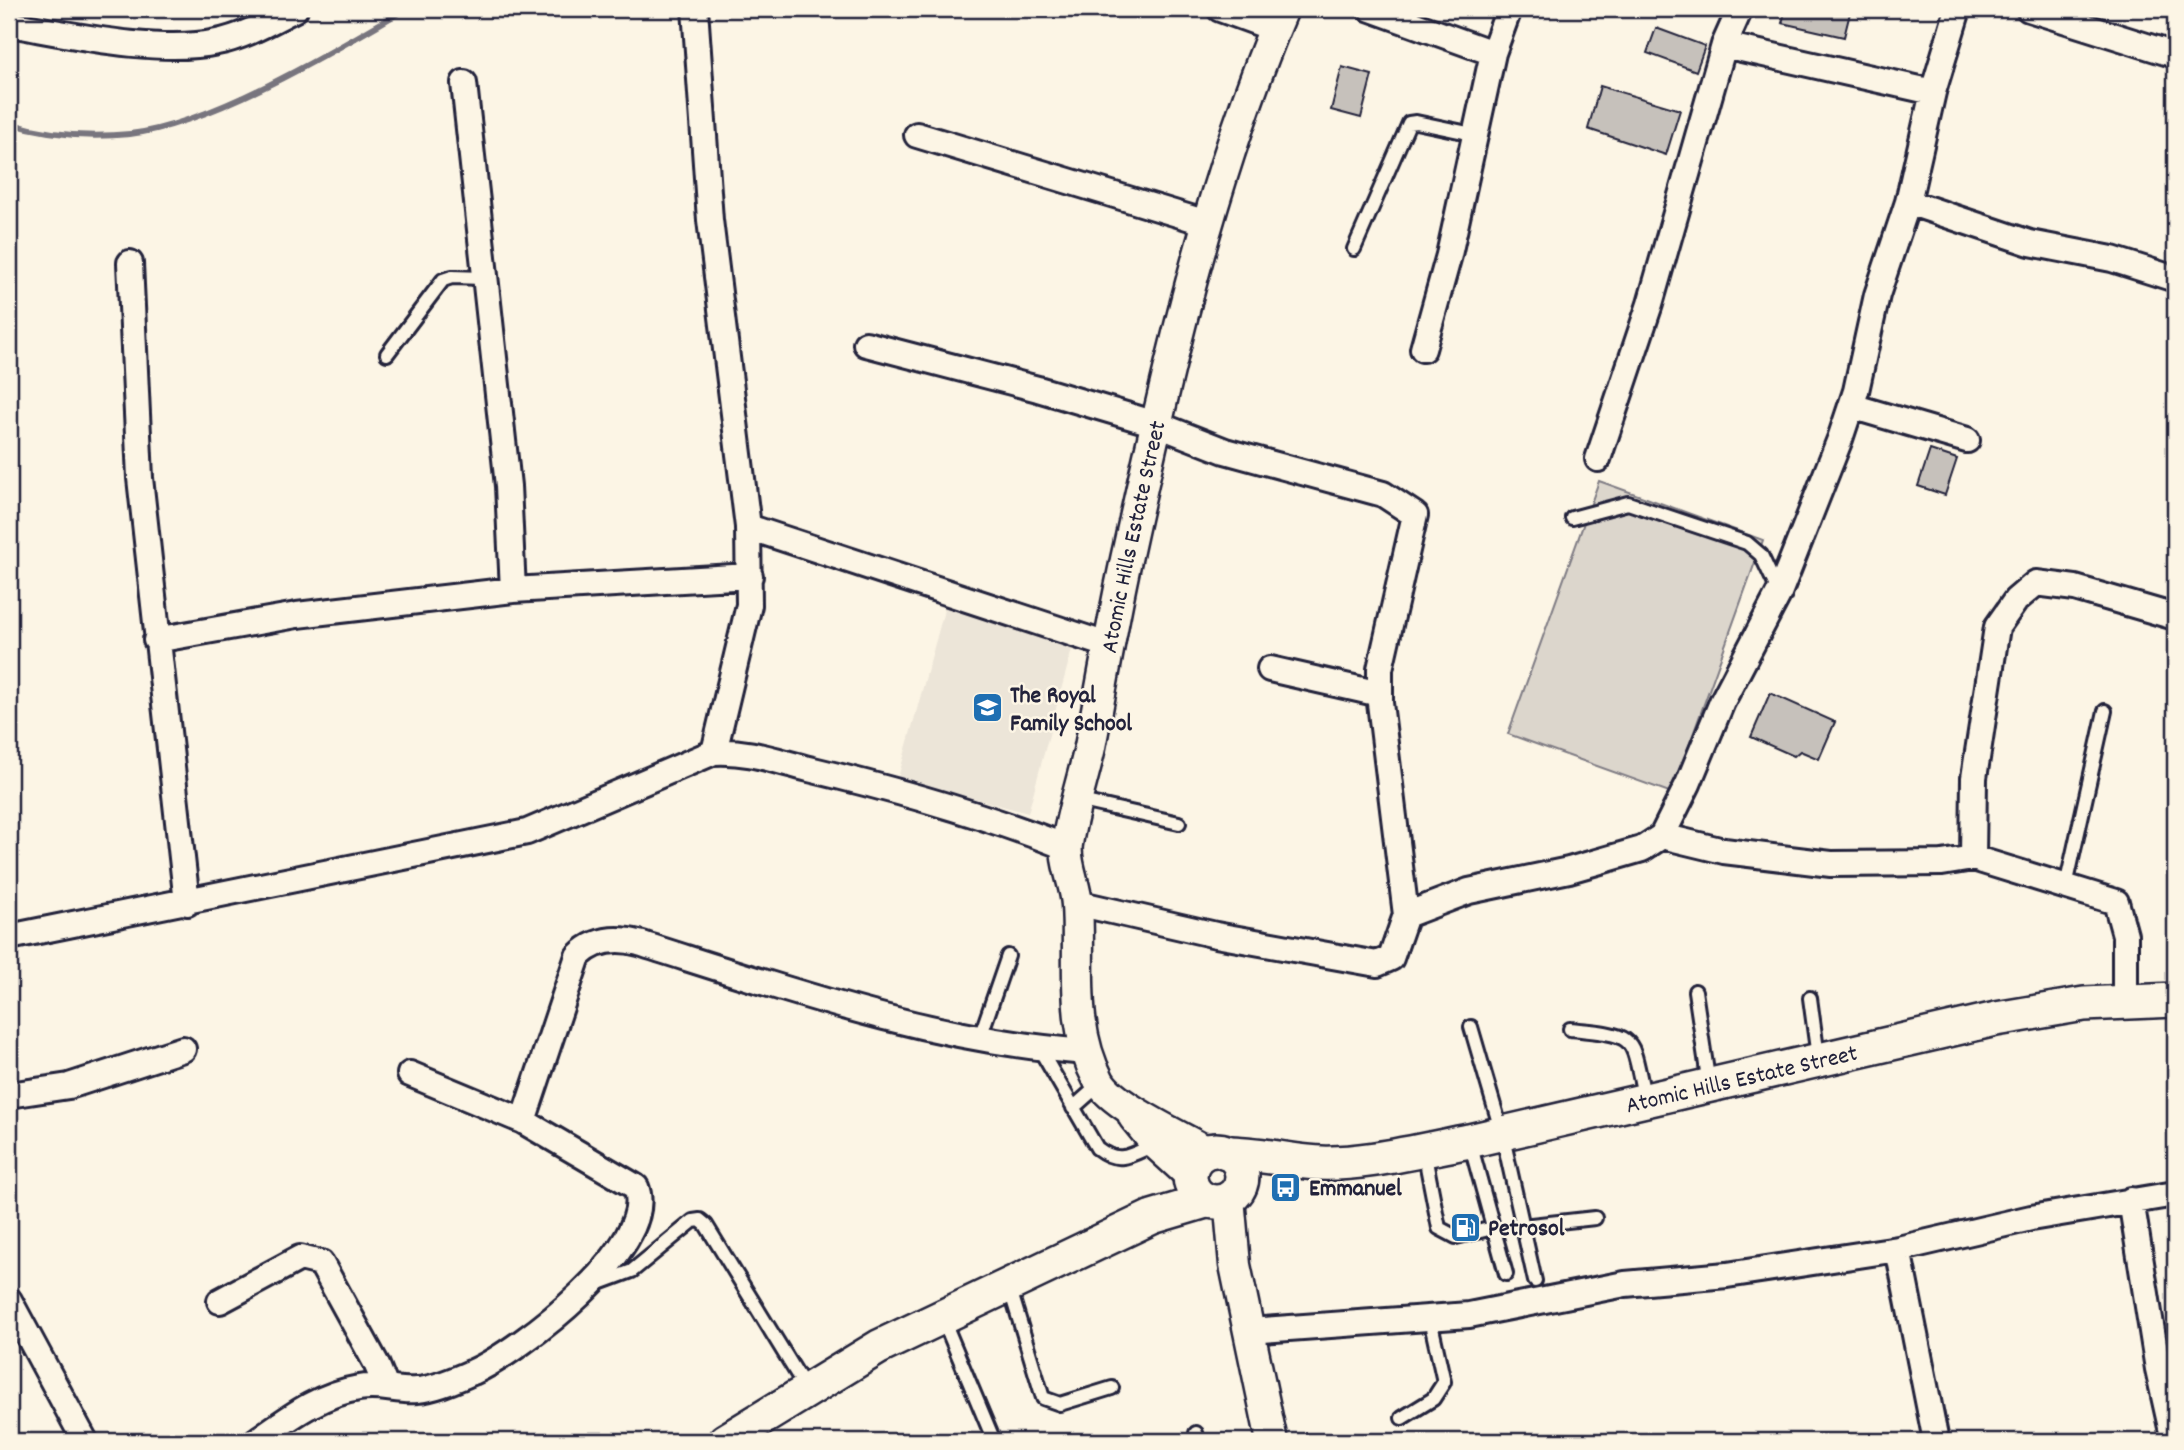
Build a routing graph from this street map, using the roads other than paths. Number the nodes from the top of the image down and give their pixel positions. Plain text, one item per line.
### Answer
1 (295, 9) edge
2 (695, 9) edge
3 (1220, 9) edge
4 (1371, 9) edge
5 (1508, 9) edge
6 (1741, 9) edge
7 (1958, 9) edge
8 (2029, 9) edge
9 (1279, 19) edge
10 (9, 24) edge
11 (1724, 45) junction
12 (1493, 53) junction
13 (2175, 55) edge
14 (464, 83) dead end
15 (1933, 92) junction
16 (1473, 134) junction
17 (918, 135) dead end
18 (1908, 202) junction
19 (1207, 223) junction
20 (1354, 249) dead end
21 (130, 263) dead end
22 (483, 278) junction
23 (2175, 279) edge
24 (866, 344) dead end
25 (1423, 349) dead end
26 (387, 355) dead end
27 (1851, 407) junction
28 (1156, 424) junction
29 (1967, 440) dead end
30 (1598, 459) dead end
31 (1572, 518) dead end
32 (748, 527) junction
33 (750, 576) junction
34 (513, 590) junction
35 (1779, 593) junction
36 (2175, 617) edge
37 (156, 640) junction
38 (1107, 645) junction
39 (1270, 669) dead end
40 (1380, 694) junction
41 (2105, 710) dead end
42 (714, 752) junction
43 (1077, 800) junction
44 (1179, 823) dead end
45 (1662, 836) junction
46 (1066, 847) junction
47 (1973, 858) junction
48 (2066, 887) junction
49 (187, 903) junction
50 (1077, 903) junction
51 (1406, 915) junction
52 (9, 937) edge
53 (1008, 956) dead end
54 (1695, 991) dead end
55 (1810, 998) dead end
56 (2175, 1000) edge
57 (2125, 1001) junction
58 (1471, 1027) dead end
59 (1570, 1028) dead end
60 (979, 1040) junction
61 (1039, 1048) junction
62 (183, 1049) dead end
63 (1086, 1052) junction
64 (1819, 1061) junction
65 (410, 1074) dead end
66 (1100, 1084) junction
67 (1709, 1085) junction
68 (9, 1095) edge
69 (1645, 1101) junction
70 (1125, 1106) junction
71 (1073, 1108) junction
72 (523, 1122) junction
73 (1502, 1133) junction
74 (1469, 1141) junction
75 (1156, 1144) junction
76 (1424, 1150) junction
77 (1212, 1182) junction
78 (2175, 1194) edge
79 (2131, 1200) junction
80 (1595, 1218) dead end
81 (1522, 1226) junction
82 (1493, 1228) junction
83 (1898, 1249) junction
84 (1506, 1274) dead end
85 (1535, 1281) dead end
86 (590, 1286) junction
87 (1009, 1286) junction
88 (219, 1301) dead end
89 (10, 1307) edge
90 (943, 1318) junction
91 (1430, 1319) junction
92 (1249, 1331) junction
93 (385, 1385) junction
94 (1112, 1388) dead end
95 (807, 1391) junction
96 (1402, 1418) dead end
97 (85, 1441) edge
98 (256, 1441) edge
99 (725, 1441) edge
100 (994, 1441) edge
101 (1272, 1441) edge
102 (1936, 1441) edge
103 (2174, 1441) edge

1 - 10 street
2 - 32 street
3 - 9 street
4 - 12 street
5 - 12 street
6 - 11 street
7 - 15 street
8 - 13 street
9 - 19 street, Atomic Hills Estate Street
11 - 15 street
11 - 30 street
12 - 16 street
14 - 22 street
15 - 18 street
16 - 20 lane
16 - 25 street
17 - 19 street
18 - 23 street
18 - 27 street
19 - 28 street, Atomic Hills Estate Street
21 - 37 street
22 - 26 lane
22 - 34 street
24 - 28 street
27 - 29 street
27 - 35 street
28 - 38 street, Atomic Hills Estate Street
28 - 40 street
31 - 35 lane
32 - 33 street
32 - 38 street
33 - 34 street
33 - 42 street
34 - 37 street
35 - 45 street
36 - 47 street
37 - 49 street
38 - 43 street, Atomic Hills Estate Street
39 - 40 street
40 - 51 street
41 - 48 lane
42 - 46 street
42 - 49 street
43 - 44 lane
43 - 46 street, Atomic Hills Estate Street
45 - 47 street
45 - 51 street
46 - 50 street, Atomic Hills Estate Street
47 - 48 street
48 - 57 street
49 - 52 street
50 - 51 street
50 - 63 street, Atomic Hills Estate Street
53 - 60 lane
54 - 67 lane
55 - 64 lane
56 - 57 main road, Atomic Hills Estate Street
57 - 64 main road, Atomic Hills Estate Street
58 - 73 lane
59 - 69 lane
60 - 61 street
60 - 72 street
61 - 63 street
61 - 71 lane
62 - 68 street
63 - 66 street, Atomic Hills Estate Street
64 - 67 main road, Atomic Hills Estate Street
65 - 72 street
66 - 70 street, Atomic Hills Estate Street
66 - 71 lane
67 - 69 main road, Atomic Hills Estate Street
69 - 73 main road, Atomic Hills Estate Street
70 - 75 street, Atomic Hills Estate Street
70 - 77 street, Atomic Hills Estate Street
71 - 75 lane
72 - 86 street
73 - 74 main road, Atomic Hills Estate Street
73 - 81 lane
74 - 76 main road, Atomic Hills Estate Street
74 - 82 lane
75 - 77 street, Atomic Hills Estate Street
76 - 77 main road, Atomic Hills Estate Street
76 - 82 lane
77 - 87 main road
77 - 92 street
78 - 79 street
79 - 83 street
79 - 103 street
80 - 81 lane
81 - 85 lane
82 - 84 lane
83 - 91 street
83 - 102 street
86 - 93 street
86 - 95 lane
87 - 90 main road
87 - 94 lane
88 - 93 street
89 - 97 street
90 - 95 main road
90 - 100 lane
91 - 92 street
91 - 96 lane
92 - 101 street
93 - 98 street
95 - 99 main road

